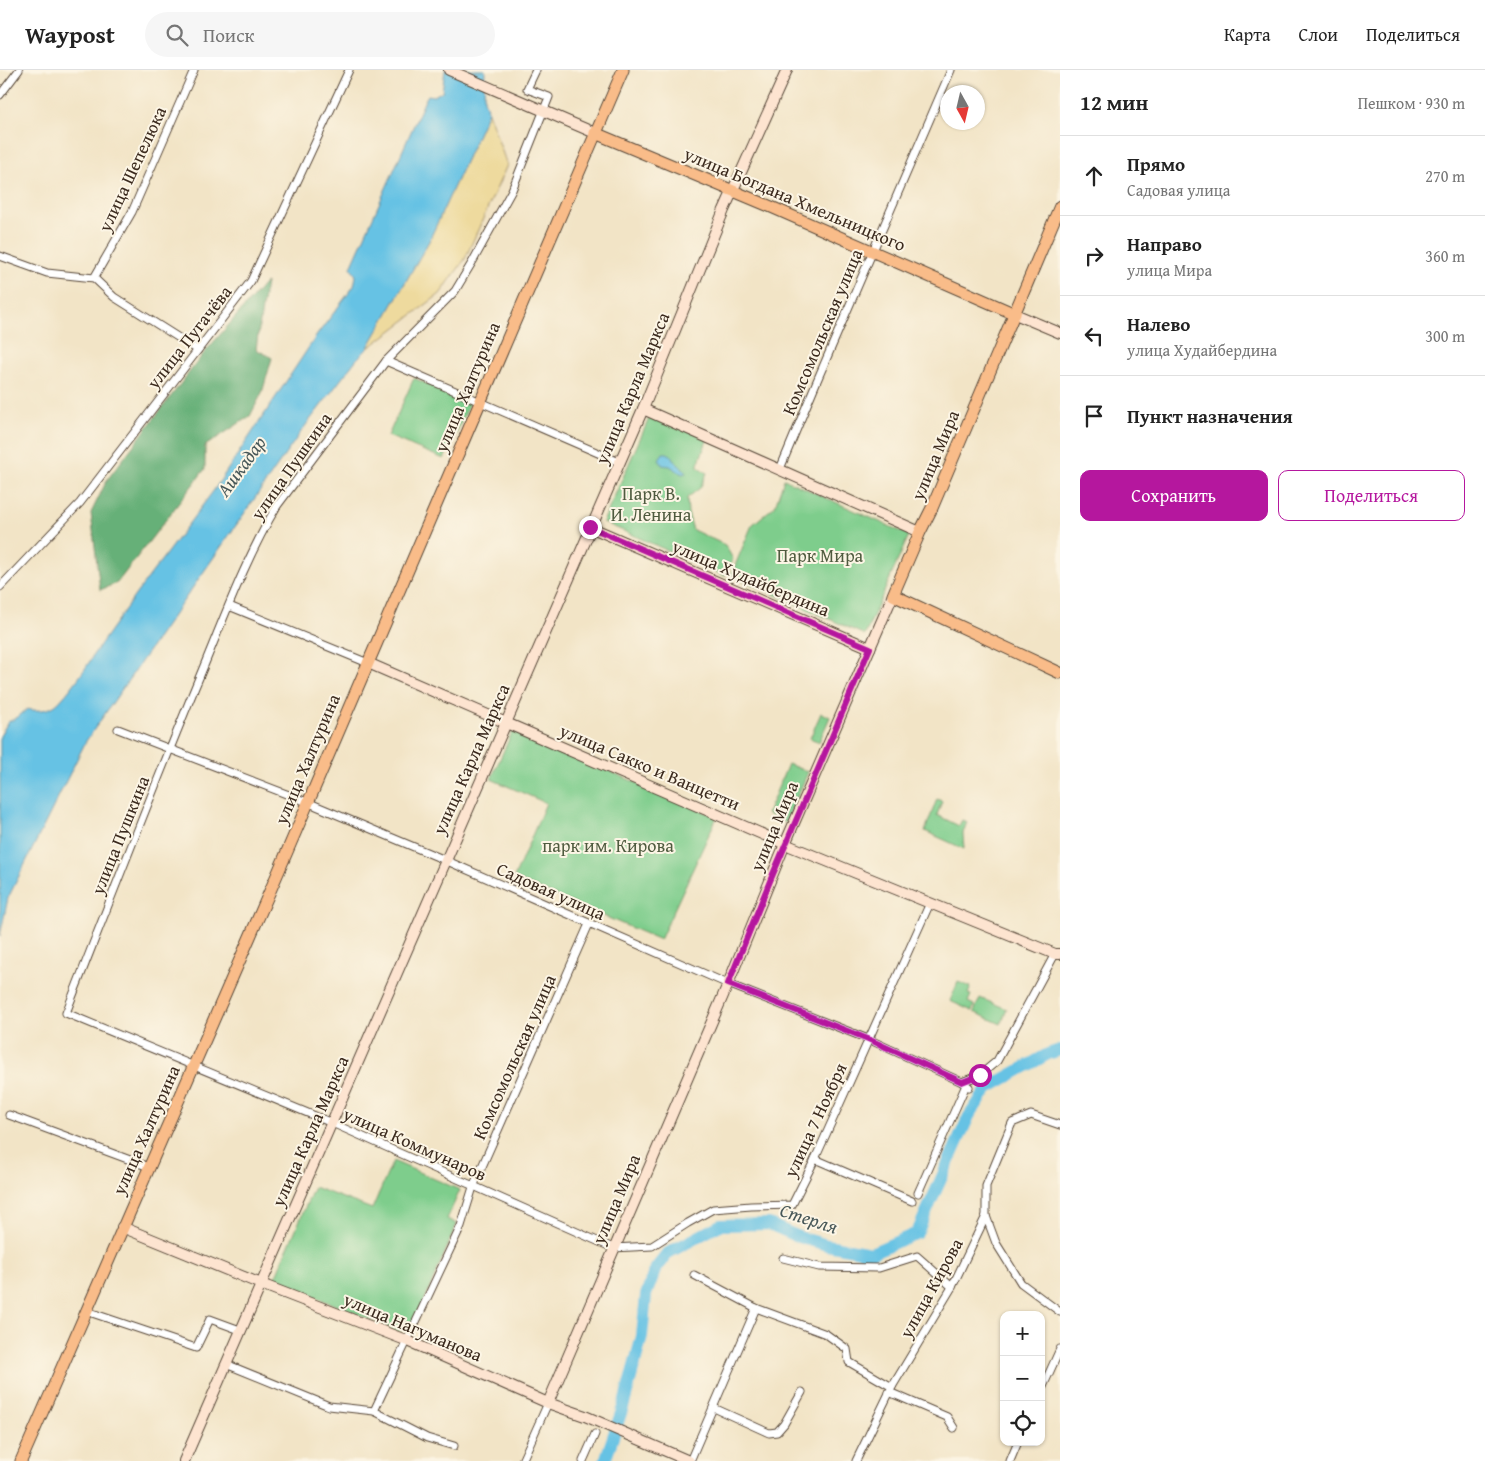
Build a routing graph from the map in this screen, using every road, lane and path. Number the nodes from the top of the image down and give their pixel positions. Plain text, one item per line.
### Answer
1 (19, 70) edge
2 (194, 70) edge
3 (349, 70) edge
4 (448, 70) edge
5 (536, 70) edge
6 (623, 70) edge
7 (787, 70) edge
8 (951, 70) edge
9 (0, 95) edge
10 (543, 112) junction
11 (594, 133) junction
12 (733, 190) junction
13 (1060, 206) edge
14 (873, 252) junction
15 (0, 256) edge
16 (94, 278) junction
17 (1015, 314) junction
18 (1060, 333) edge
19 (198, 350) junction
20 (386, 361) junction
21 (480, 401) junction
22 (643, 409) junction
23 (619, 462) junction
24 (780, 469) junction
25 (590, 527) junction
26 (920, 532) junction
27 (0, 587) edge
28 (894, 593) junction
29 (229, 606) junction
30 (870, 648) junction
31 (368, 663) junction
32 (1060, 666) edge
33 (1060, 673) edge
34 (505, 723) junction
35 (118, 729) dead end
36 (170, 749) junction
37 (308, 802) junction
38 (785, 844) junction
39 (445, 860) junction
40 (930, 902) junction
41 (589, 924) junction
42 (1057, 954) edge
43 (728, 984) junction
44 (66, 1012) joint
45 (868, 1039) junction
46 (194, 1065) junction
47 (965, 1085) junction
48 (9, 1114) dead end
49 (332, 1123) junction
50 (1060, 1125) edge
51 (815, 1159) junction
52 (149, 1167) junction
53 (473, 1187) junction
54 (918, 1193) dead end
55 (912, 1201) dead end
56 (986, 1216) junction
57 (122, 1227) junction
58 (613, 1248) junction
59 (783, 1258) dead end
60 (694, 1275) dead end
61 (261, 1284) junction
62 (952, 1287) junction
63 (756, 1308) junction
64 (86, 1311) junction
65 (1060, 1312) edge
66 (240, 1330) junction
67 (408, 1341) junction
68 (1060, 1349) edge
69 (226, 1364) junction
70 (1045, 1382) edge
71 (890, 1390) junction
72 (802, 1392) dead end
73 (548, 1403) junction
74 (714, 1408) junction
75 (374, 1411) junction
76 (954, 1428) dead end
77 (595, 1434) dead end
78 (454, 1446) dead end
79 (1016, 1446) edge
80 (21, 1461) edge
81 (184, 1461) edge
82 (522, 1461) edge
83 (583, 1461) edge
84 (689, 1461) edge
85 (856, 1461) edge
86 (1010, 1461) edge

1 - 9 street
2 - 16 street, улица Шепелюка
3 - 19 street, улица Пугачёва
4 - 10 street, улица Богдана Хмельницкого
5 - 10 street, улица Пушкина
6 - 11 main road, улица Халтурина
7 - 12 street, улица Карла Маркса
8 - 14 street, Комсомольская улица
10 - 11 street, улица Богдана Хмельницкого
10 - 20 street, улица Пушкина
11 - 12 main road, улица Богдана Хмельницкого
11 - 21 main road, улица Халтурина
12 - 14 main road, улица Богдана Хмельницкого
12 - 22 street, улица Карла Маркса
13 - 17 main road, улица Мира
14 - 17 main road, улица Богдана Хмельницкого
14 - 24 street, Комсомольская улица
15 - 16 street
16 - 19 street
17 - 18 street, улица Богдана Хмельницкого
17 - 26 main road, улица Мира
19 - 27 street, улица Пугачёва
20 - 21 street
20 - 29 street, улица Пушкина
21 - 23 street
21 - 31 main road, улица Халтурина
22 - 23 street, улица Карла Маркса
22 - 24 street
23 - 25 street, улица Карла Маркса
24 - 26 street
25 - 30 street, улица Худайбердина
25 - 34 street, улица Карла Маркса
26 - 28 main road, улица Мира
28 - 30 street, улица Мира
28 - 32 main road
28 - 33 main road
29 - 31 street, улица Сакко и Ванцетти
29 - 36 street, улица Пушкина
30 - 38 street, улица Мира
31 - 34 street, улица Сакко и Ванцетти
31 - 37 main road, улица Халтурина
34 - 38 street, улица Сакко и Ванцетти
34 - 39 street, улица Карла Маркса
35 - 36 street, Садовая улица
36 - 37 street, Садовая улица
36 - 44 street, улица Пушкина
37 - 39 street, Садовая улица
37 - 46 main road, улица Халтурина
38 - 40 street, улица Сакко и Ванцетти
38 - 43 street, улица Мира
39 - 41 street, Садовая улица
39 - 49 street, улица Карла Маркса
40 - 42 street, улица Сакко и Ванцетти
40 - 45 street, улица 7 Ноября
41 - 43 street, Садовая улица
41 - 53 street, Комсомольская улица
42 - 47 street
43 - 45 street, Садовая улица
43 - 58 street, улица Мира
44 - 46 street, улица Коммунаров
45 - 47 street, Садовая улица
45 - 51 street, улица 7 Ноября
46 - 49 street, улица Коммунаров
46 - 52 main road, улица Халтурина
47 - 54 street
48 - 52 street
49 - 53 street, улица Коммунаров
49 - 61 street, улица Карла Маркса
50 - 56 street, улица Кирова
51 - 55 street
51 - 58 street, улица 7 Ноября
52 - 57 main road, улица Халтурина
53 - 58 street, улица Коммунаров
53 - 67 street, Комсомольская улица
56 - 62 street, улица Кирова
56 - 65 street
57 - 61 street, улица Нагуманова
57 - 64 main road, улица Халтурина
58 - 73 street, улица Мира
59 - 62 street
60 - 63 street
61 - 66 street, улица Карла Маркса
61 - 67 street, улица Нагуманова
62 - 71 street, улица Кирова
63 - 71 street
63 - 74 street
64 - 66 street
64 - 80 main road, улица Халтурина
66 - 69 street, улица Карла Маркса
67 - 73 street, улица Нагуманова
67 - 75 street, Комсомольская улица
68 - 70 street
69 - 75 street
69 - 81 street, улица Карла Маркса
71 - 76 street
71 - 85 street, улица Кирова
72 - 74 street
73 - 82 street, улица Мира
73 - 84 street, улица Нагуманова
74 - 84 street
75 - 78 street
77 - 83 street
79 - 86 street

